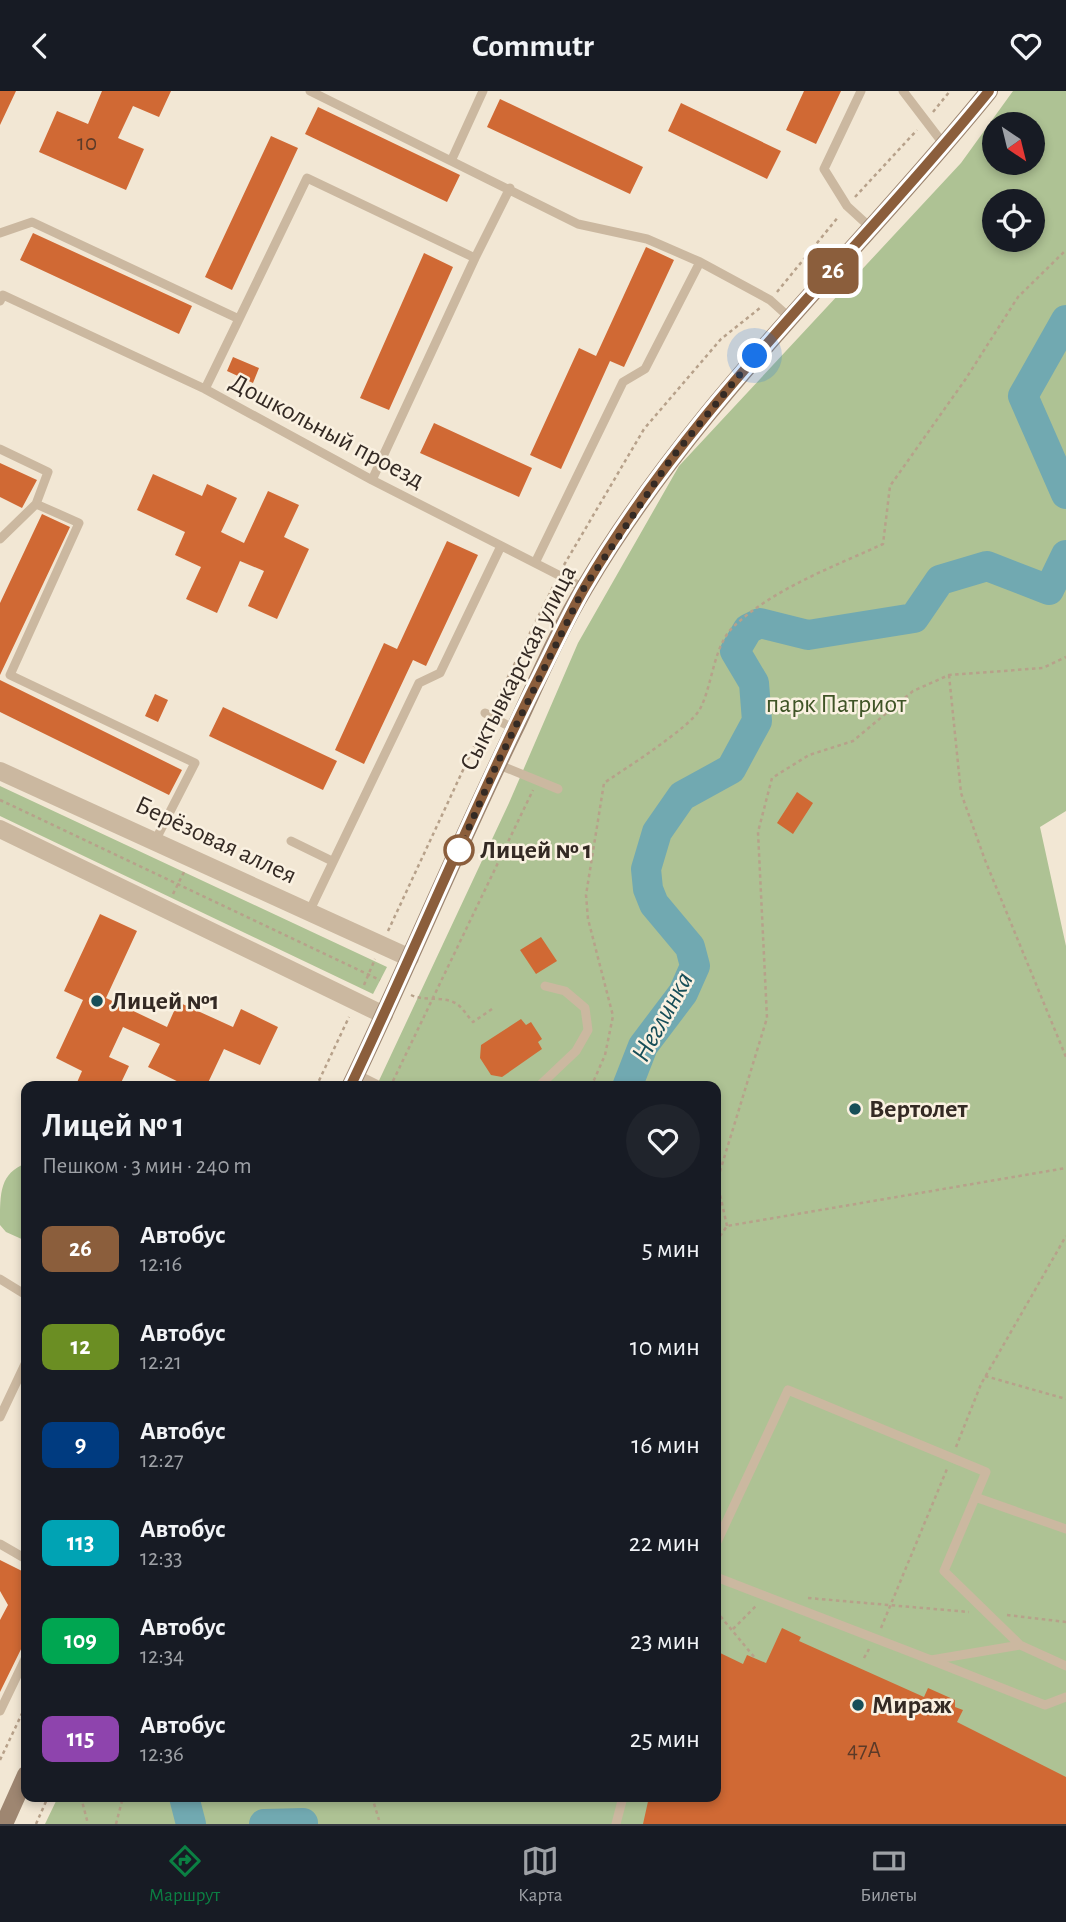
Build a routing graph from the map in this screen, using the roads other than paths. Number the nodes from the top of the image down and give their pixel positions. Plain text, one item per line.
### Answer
1 (310, 91) edge
2 (483, 91) edge
3 (861, 91) edge
4 (989, 91) edge
5 (909, 93) edge
6 (945, 146) junction
7 (452, 159) junction
8 (510, 188) junction
9 (871, 229) junction
10 (0, 233) edge
11 (475, 258) junction
12 (700, 262) junction
13 (0, 301) edge
14 (790, 318) junction
15 (239, 319) junction
16 (205, 389) junction
17 (0, 449) edge
18 (372, 480) junction
19 (36, 504) junction
20 (0, 539) edge
21 (501, 546) junction
22 (535, 563) junction
23 (584, 588) junction
24 (485, 713) dead end
25 (505, 724) dead end
26 (497, 764) junction
27 (0, 771) edge
28 (558, 789) dead end
29 (0, 829) edge
30 (155, 841) junction
31 (291, 841) dead end
32 (332, 861) junction
33 (309, 912) junction
34 (410, 958) junction
35 (545, 986) dead end
36 (384, 1015) junction
37 (353, 1080) edge
38 (544, 1081) edge
39 (0, 1279) edge
40 (21, 1292) edge
41 (21, 1373) edge
42 (0, 1417) edge
43 (975, 1497) junction
44 (1066, 1529) edge
45 (721, 1533) edge
46 (0, 1544) edge
47 (21, 1556) edge
48 (721, 1579) edge
49 (1020, 1645) junction
50 (931, 1660) junction
51 (1066, 1666) edge
52 (21, 1667) edge
53 (1066, 1697) edge
54 (0, 1711) edge
55 (21, 1786) edge
56 (622, 1802) edge
57 (4, 1824) edge
58 (616, 1824) edge

1 - 7 lane
2 - 7 lane
3 - 9 lane
4 - 6 street, Сыктывкарская улица
5 - 6 lane
6 - 9 street, Сыктывкарская улица
7 - 8 lane
8 - 11 lane
8 - 12 lane
9 - 14 street, Сыктывкарская улица
10 - 15 lane
11 - 15 lane, Дошкольный проезд
11 - 18 lane
12 - 14 lane
12 - 22 lane
13 - 16 lane
14 - 23 street, Сыктывкарская улица
15 - 16 lane, Дошкольный проезд
16 - 18 lane, Дошкольный проезд
17 - 19 lane
18 - 21 lane, Дошкольный проезд
19 - 20 lane
19 - 30 lane
21 - 22 lane, Дошкольный проезд
21 - 32 lane
22 - 23 lane, Дошкольный проезд
23 - 26 street, Сыктывкарская улица
24 - 25 lane
26 - 28 lane
26 - 34 street, Сыктывкарская улица
27 - 30 street, Берёзовая аллея
29 - 36 street
30 - 33 street, Берёзовая аллея
31 - 32 lane
32 - 33 lane
33 - 34 street, Берёзовая аллея
34 - 36 street, Сыктывкарская улица
35 - 38 lane
36 - 37 street, Сыктывкарская улица
39 - 40 lane
41 - 42 lane
43 - 44 lane
43 - 45 lane
43 - 49 lane
46 - 47 lane
48 - 50 lane
49 - 50 lane
49 - 51 lane
50 - 53 lane
52 - 54 lane
55 - 57 street
56 - 58 lane

